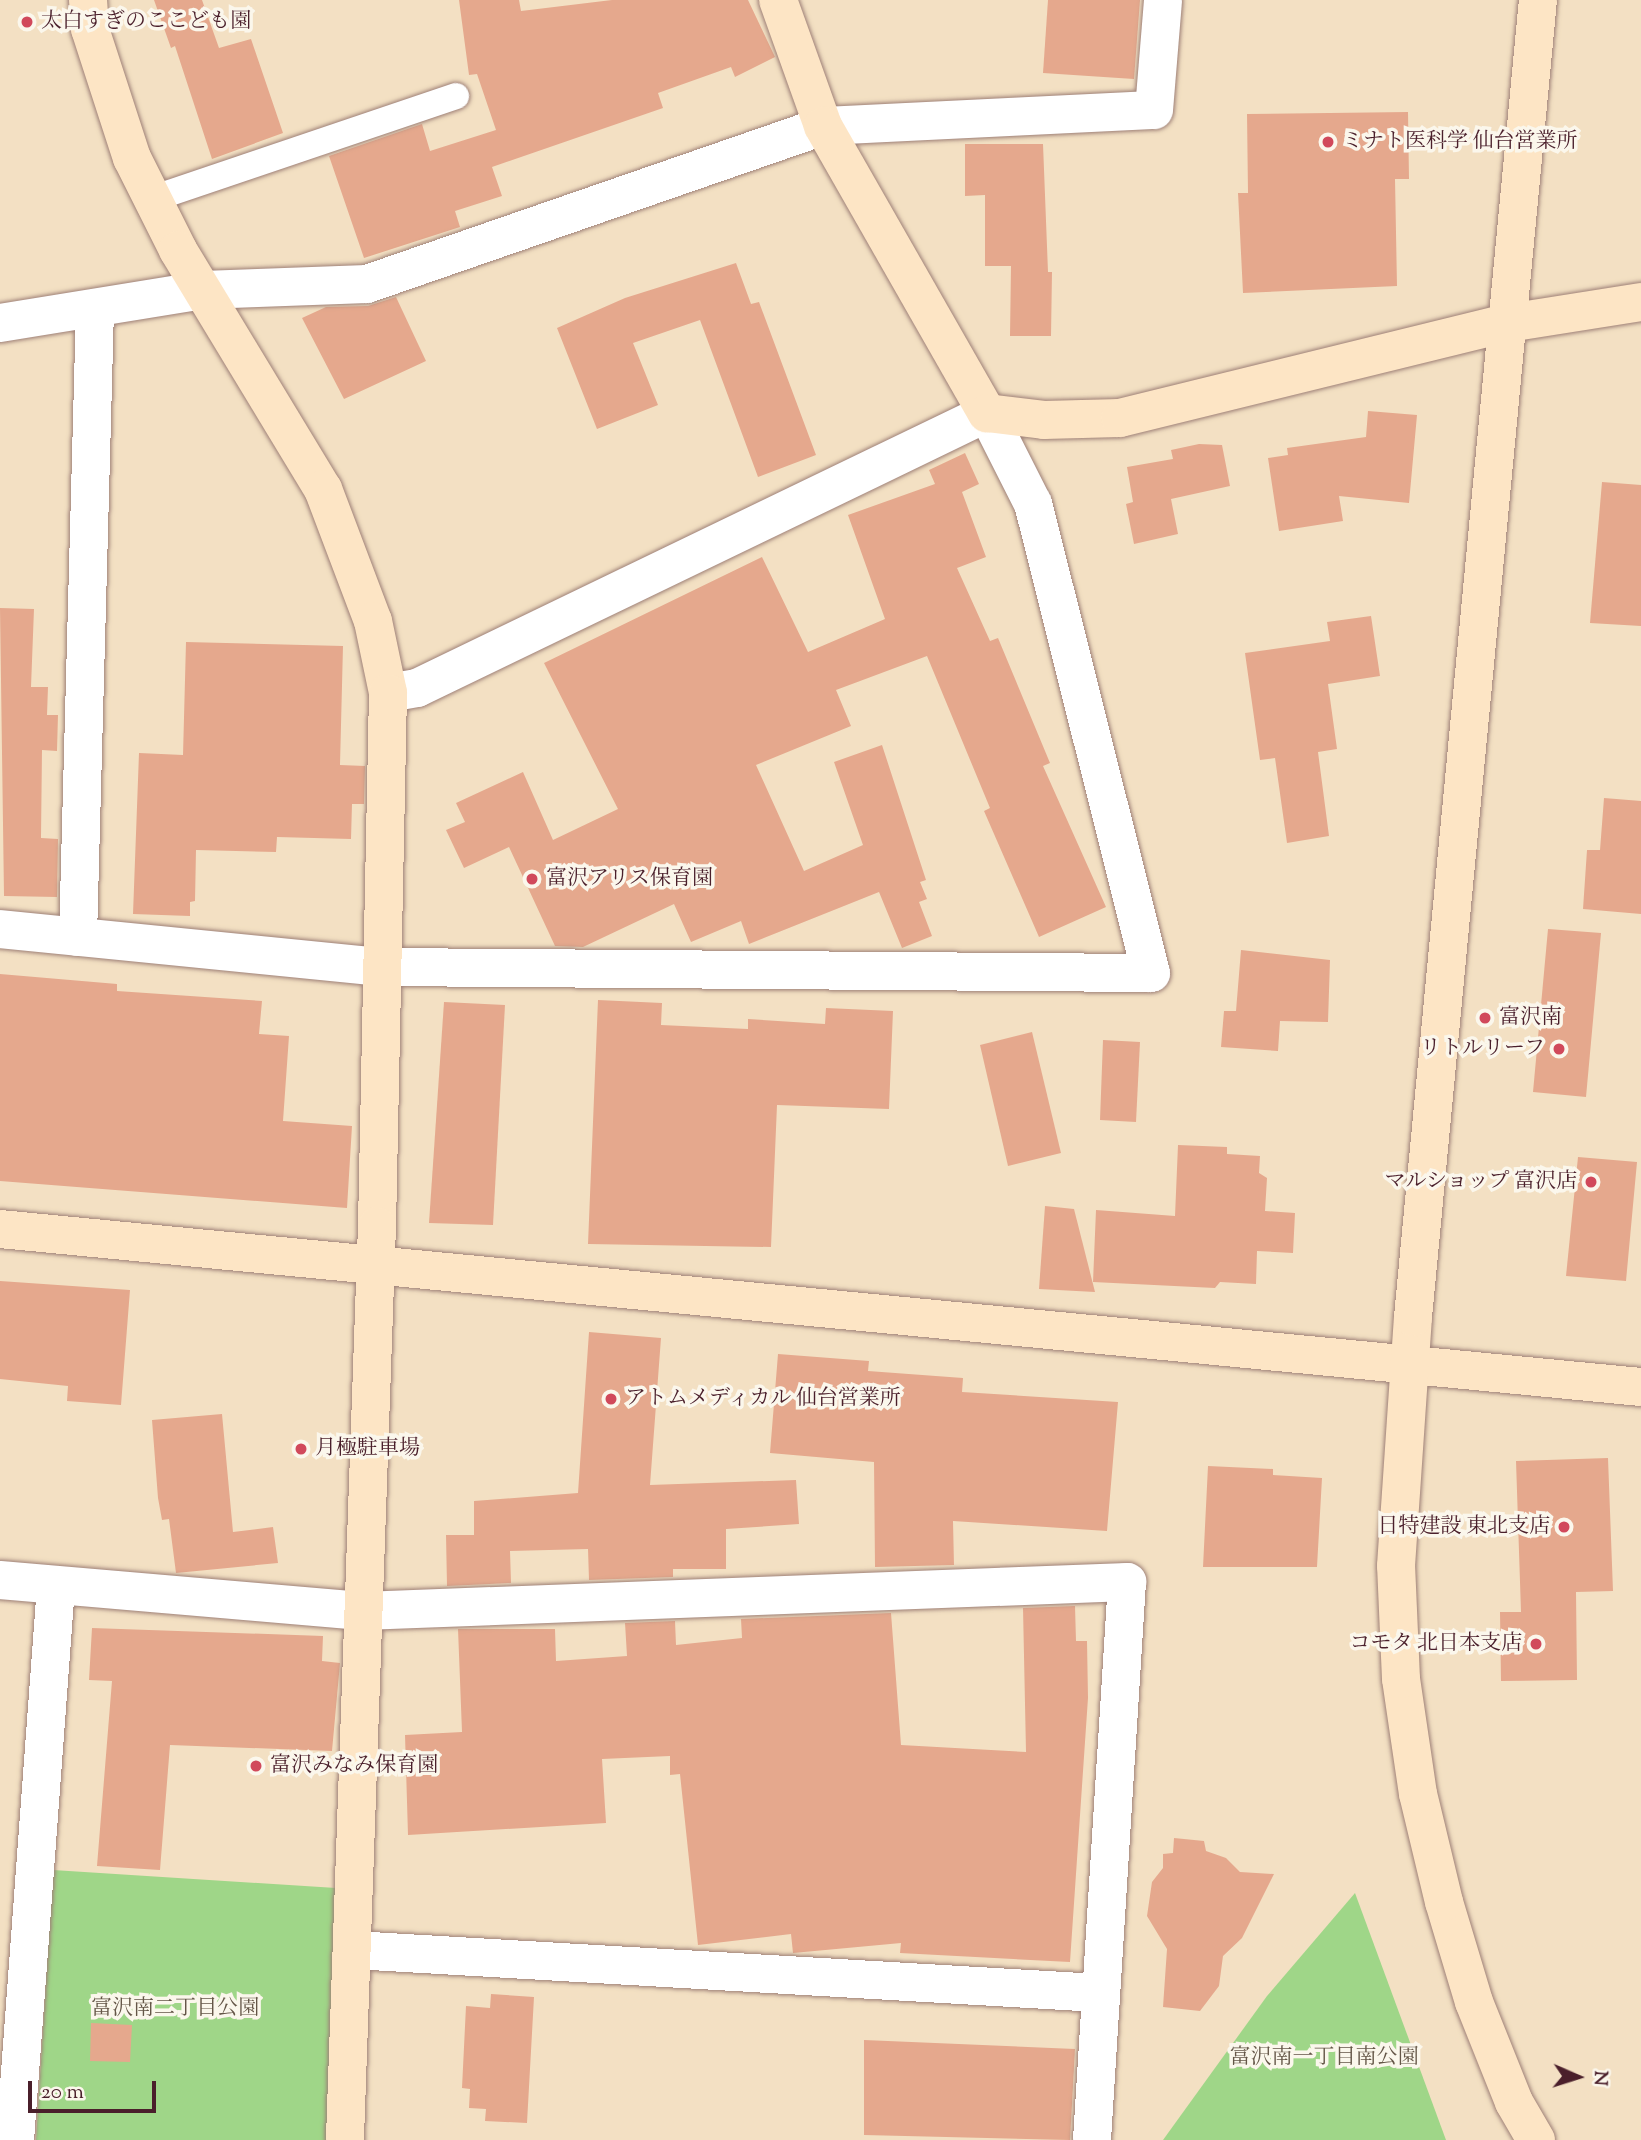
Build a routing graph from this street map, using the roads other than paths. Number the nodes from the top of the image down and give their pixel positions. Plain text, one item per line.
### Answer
1 (88, 0) edge
2 (778, 0) edge
3 (1163, 0) edge
4 (1538, 0) edge
5 (456, 96) dead end
6 (822, 126) junction
7 (152, 199) junction
8 (203, 290) junction
9 (1641, 302) edge
10 (95, 308) junction
11 (0, 323) edge
12 (1508, 323) junction
13 (987, 413) junction
14 (388, 693) junction
15 (0, 929) edge
16 (78, 937) junction
17 (383, 967) junction
18 (0, 1229) edge
19 (375, 1266) junction
20 (1409, 1365) junction
21 (1641, 1387) edge
22 (0, 1580) edge
23 (56, 1587) junction
24 (362, 1611) junction
25 (353, 1950) junction
26 (1100, 1993) junction
27 (15, 2140) edge
28 (345, 2140) edge
29 (1092, 2140) edge
30 (1536, 2140) edge

1 - 7 street
2 - 6 street
3 - 6 street
4 - 12 street
5 - 7 lane
6 - 8 street
6 - 13 street
7 - 8 street
8 - 10 street
8 - 14 street
9 - 12 street
10 - 11 street
10 - 16 street
12 - 13 street
12 - 20 street
13 - 14 street
13 - 17 street
14 - 17 street
15 - 16 street
16 - 17 street
17 - 19 street
18 - 19 street
19 - 20 street
19 - 24 street
20 - 21 street
20 - 30 street
22 - 23 street
23 - 24 street
23 - 27 street
24 - 25 street
24 - 26 street
25 - 26 street
25 - 28 street
26 - 29 street

